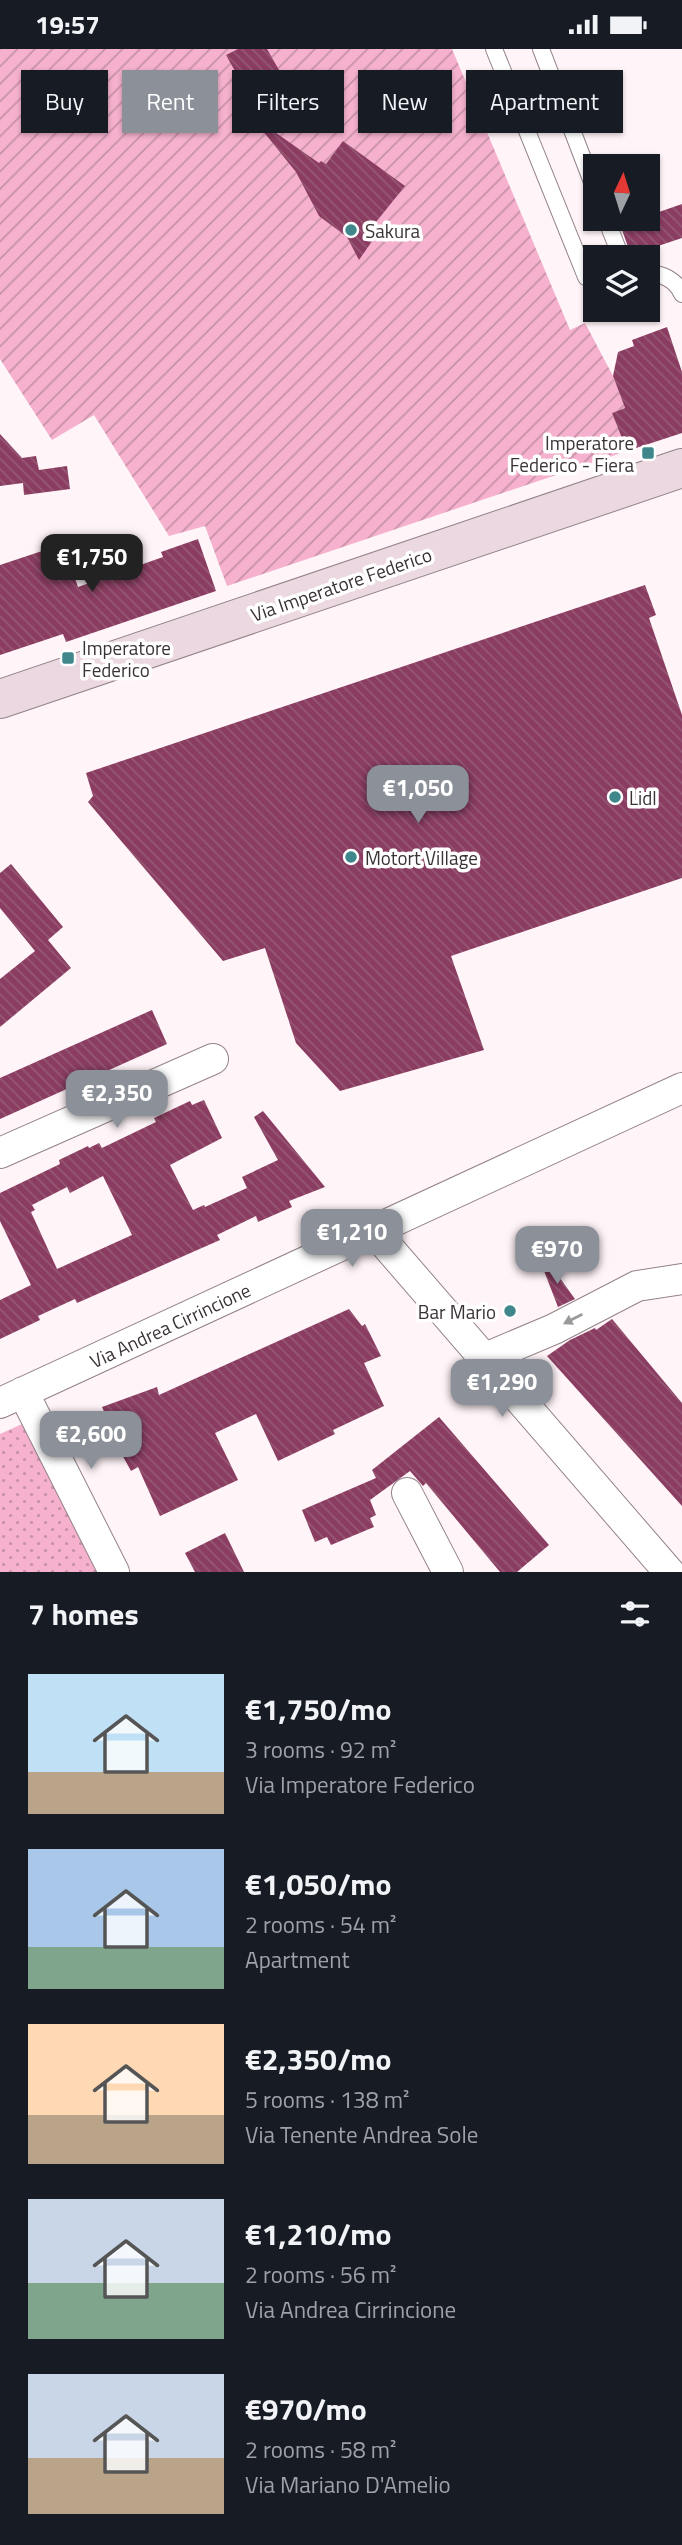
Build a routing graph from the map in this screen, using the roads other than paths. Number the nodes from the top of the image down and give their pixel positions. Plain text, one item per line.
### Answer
1 (494, 49) edge
2 (541, 49) edge
3 (583, 159) edge
4 (583, 270) edge
5 (660, 274) edge
6 (682, 294) edge
7 (682, 468) edge
8 (0, 699) edge
9 (213, 1059) dead end
10 (682, 1087) edge
11 (0, 1153) edge
12 (373, 1231) junction
13 (682, 1279) edge
14 (483, 1359) junction
15 (11, 1398) edge
16 (407, 1493) dead end
17 (114, 1572) edge
18 (448, 1572) edge
19 (669, 1572) edge

1 - 4 lane
2 - 3 lane
5 - 6 lane
7 - 8 street, Via Imperatore Federico
9 - 11 street
10 - 12 street, Via Andrea Cirrincione
12 - 14 street
12 - 15 street, Via Andrea Cirrincione
13 -> 14 street
14 - 19 street
15 - 17 street
16 - 18 street

